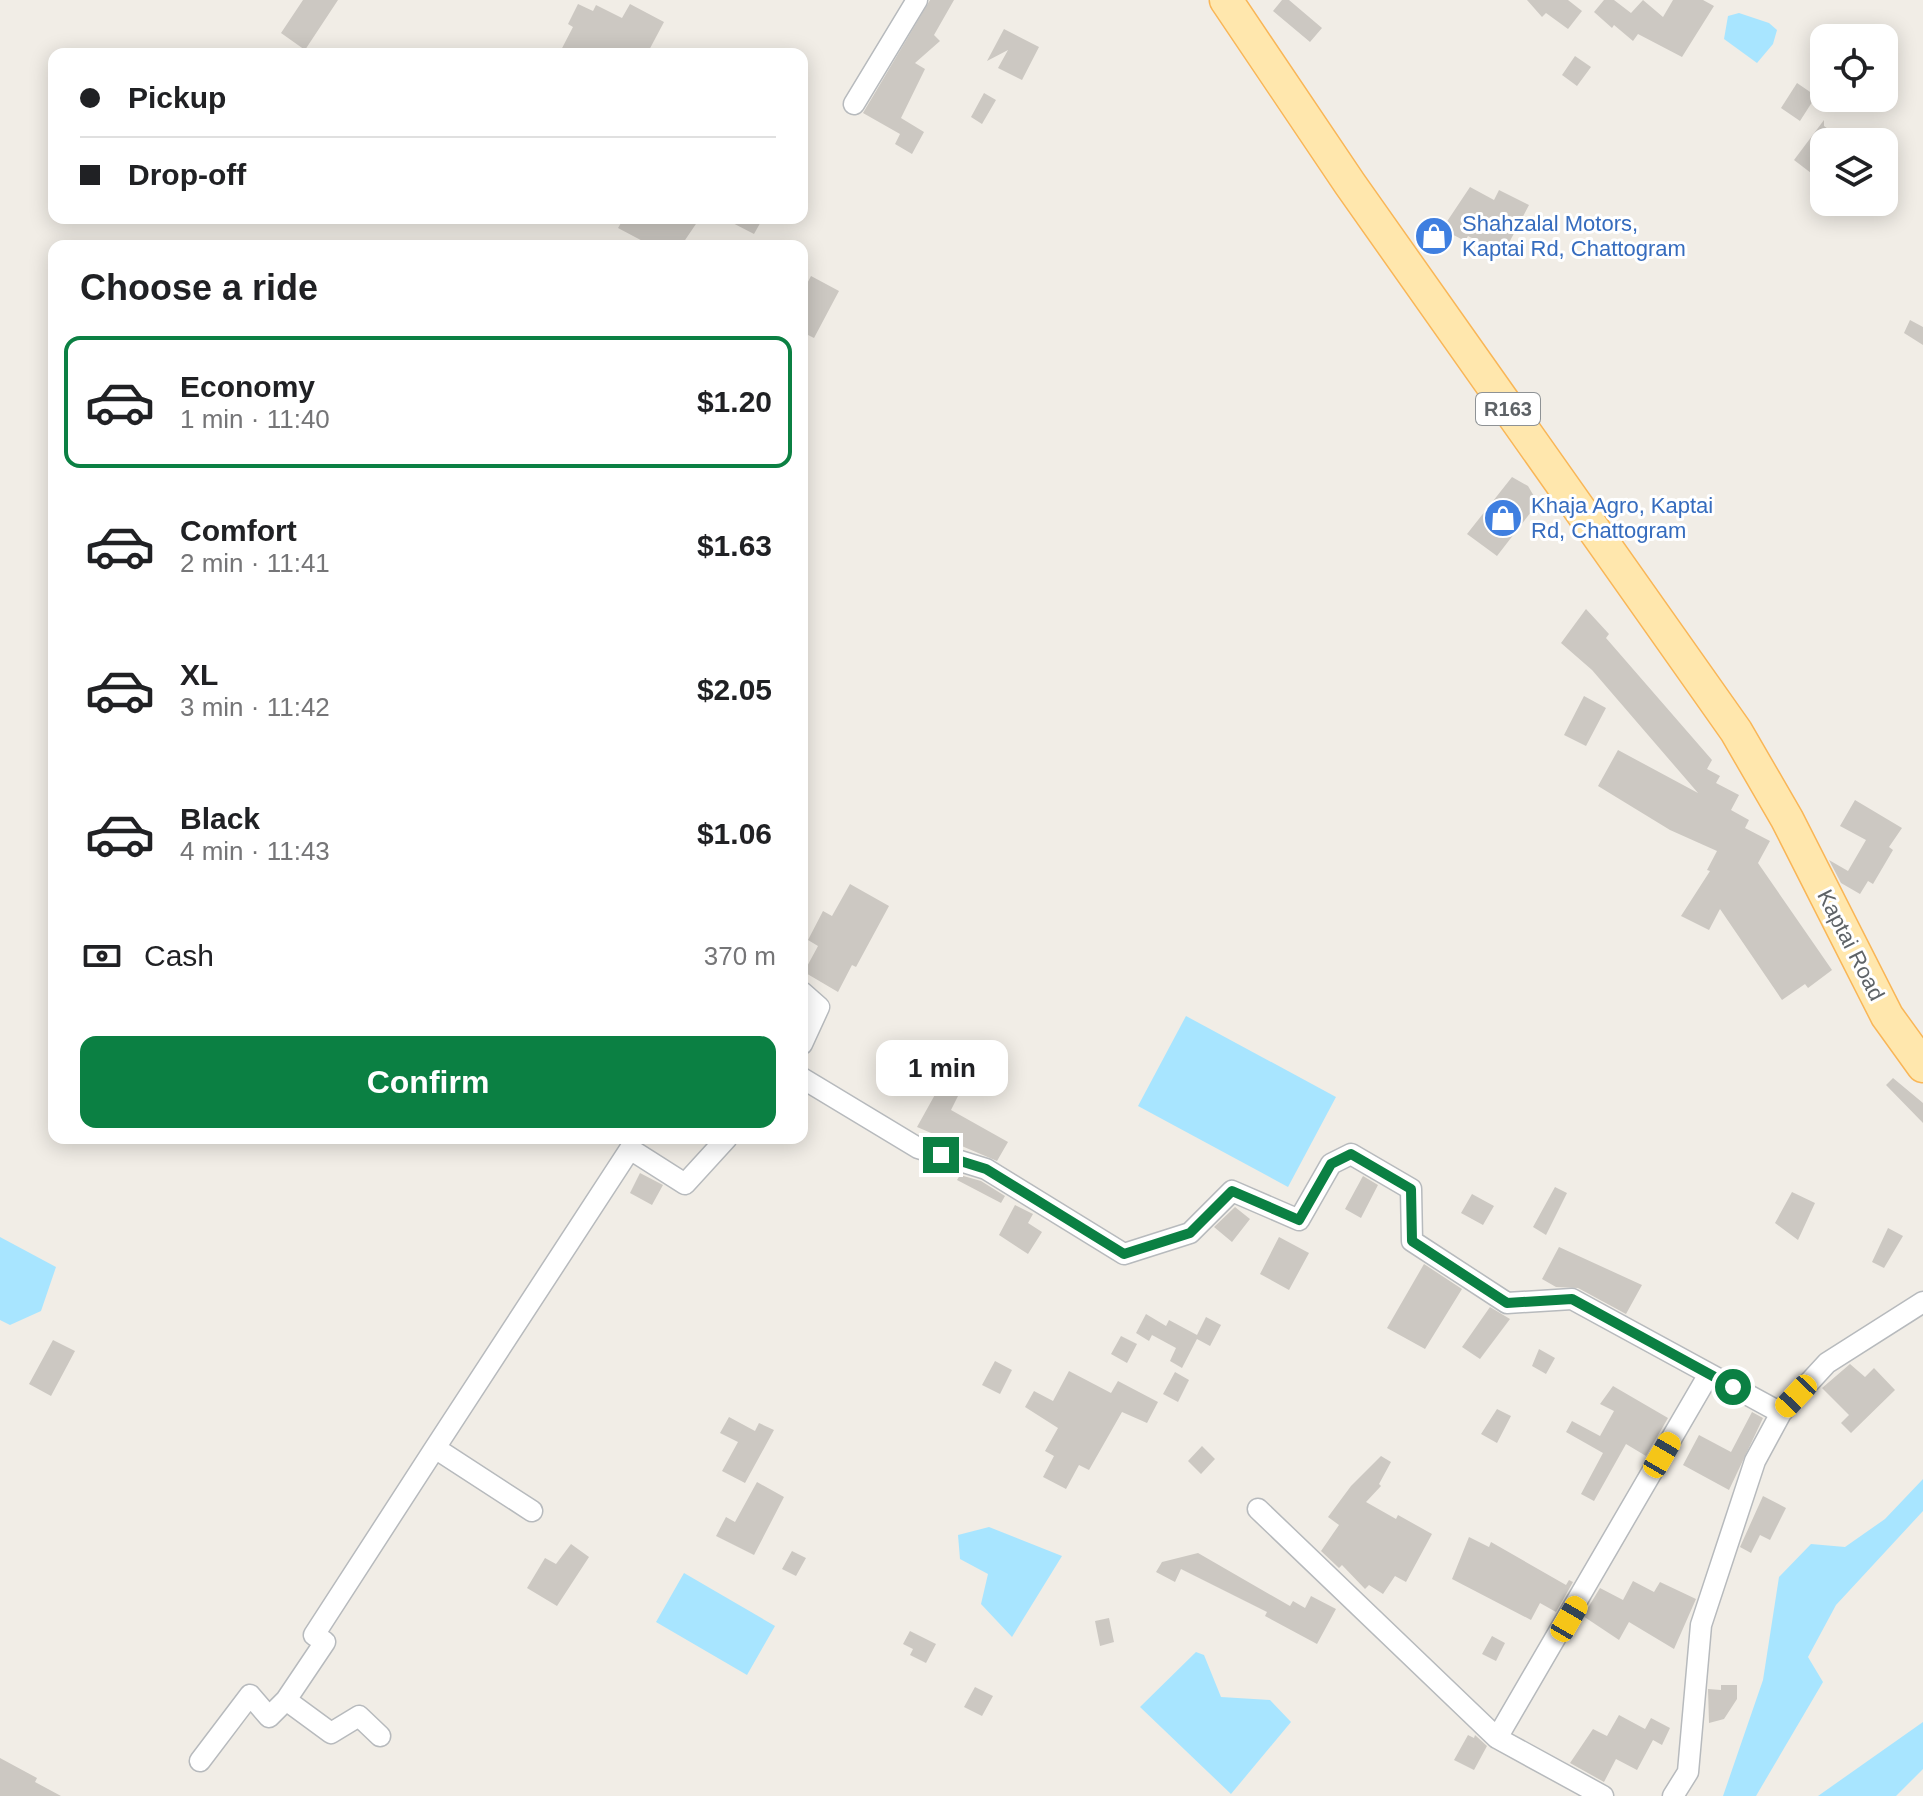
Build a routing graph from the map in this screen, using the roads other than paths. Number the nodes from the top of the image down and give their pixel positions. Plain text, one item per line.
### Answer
1 (917, 0) edge
2 (1226, 0) edge
3 (854, 104) dead end
4 (808, 997) edge
5 (808, 1031) edge
6 (1923, 1066) edge
7 (808, 1082) edge
8 (722, 1144) edge
9 (1923, 1302) edge
10 (1709, 1374) junction
11 (1781, 1413) junction
12 (435, 1448) junction
13 (1258, 1509) dead end
14 (532, 1511) dead end
15 (286, 1700) junction
16 (380, 1736) dead end
17 (1497, 1738) junction
18 (200, 1761) dead end
19 (1603, 1796) edge
20 (1673, 1796) edge

1 - 3 street
2 - 6 main road, Kaptai Road / R163
4 - 5 street
7 - 10 street
8 - 12 street
9 - 11 street
10 - 11 street
10 - 17 street
11 - 20 street
12 - 14 street
12 - 15 street
13 - 17 street
15 - 16 street
15 - 18 street
17 - 19 street

